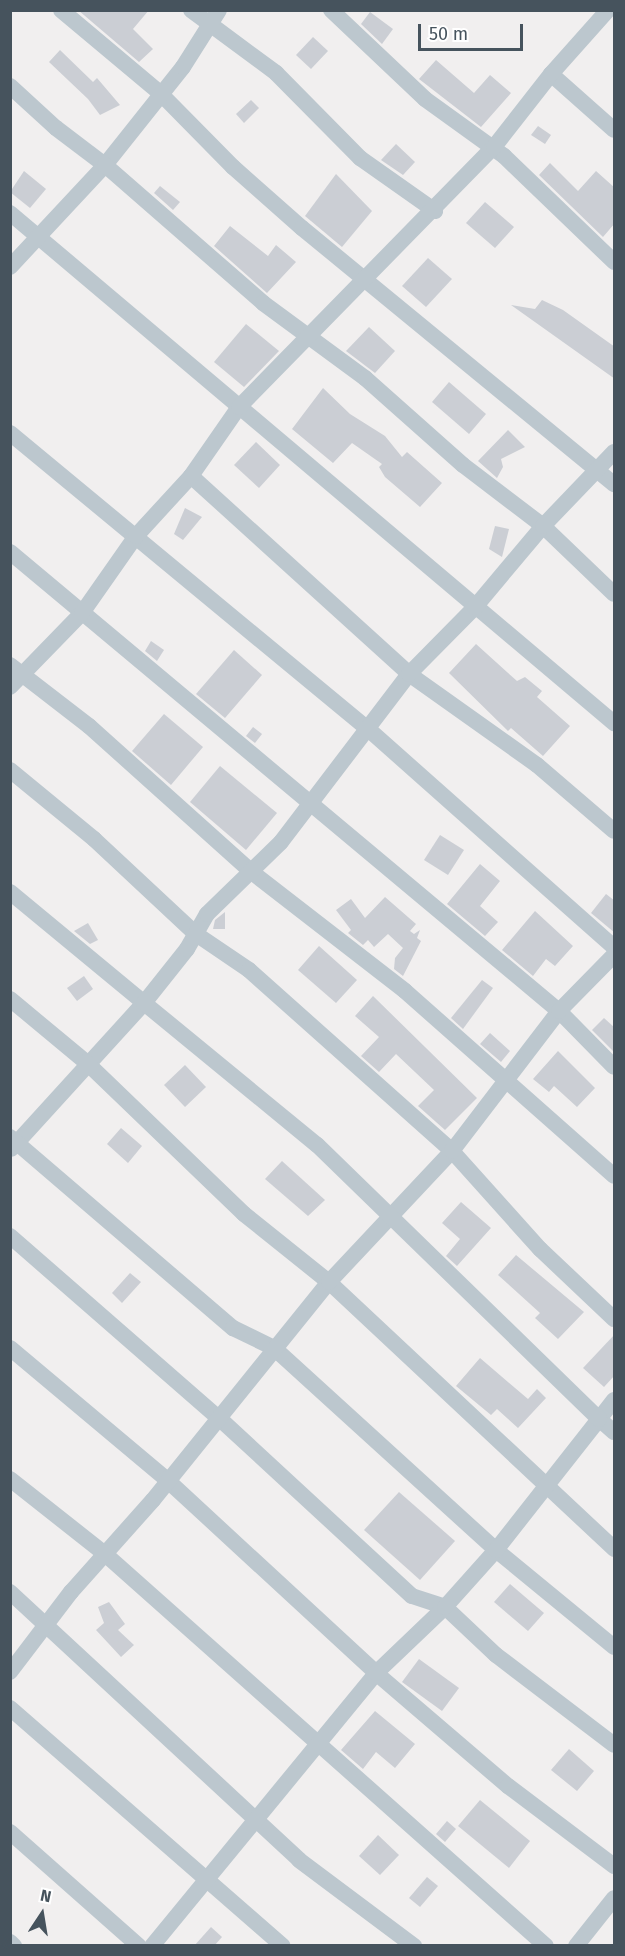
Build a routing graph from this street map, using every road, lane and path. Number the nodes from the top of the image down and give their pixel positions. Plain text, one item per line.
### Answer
1 (61, 10) edge
2 (191, 10) edge
3 (331, 10) edge
4 (608, 10) edge
5 (214, 17) edge
6 (551, 74) junction
7 (10, 86) edge
8 (161, 94) junction
9 (615, 130) edge
10 (494, 147) junction
11 (105, 165) junction
12 (435, 211) junction
13 (10, 213) edge
14 (40, 237) junction
15 (615, 262) edge
16 (10, 267) edge
17 (364, 276) junction
18 (309, 337) junction
19 (239, 407) junction
20 (10, 433) edge
21 (615, 452) edge
22 (597, 471) junction
23 (190, 476) junction
24 (615, 483) edge
25 (543, 526) junction
26 (136, 536) junction
27 (10, 552) edge
28 (615, 594) edge
29 (475, 607) junction
30 (82, 613) junction
31 (409, 674) junction
32 (14, 675) edge
33 (615, 723) edge
34 (367, 728) junction
35 (10, 770) edge
36 (309, 804) junction
37 (615, 831) edge
38 (253, 873) junction
39 (10, 892) edge
40 (196, 934) junction
41 (615, 947) edge
42 (615, 955) edge
43 (10, 999) edge
44 (144, 1003) junction
45 (560, 1011) junction
46 (86, 1062) junction
47 (615, 1067) edge
48 (506, 1080) junction
49 (12, 1142) edge
50 (452, 1151) junction
51 (615, 1176) edge
52 (390, 1218) junction
53 (10, 1236) edge
54 (329, 1282) junction
55 (615, 1319) edge
56 (274, 1347) junction
57 (10, 1348) edge
58 (615, 1400) edge
59 (220, 1419) junction
60 (599, 1419) junction
61 (615, 1432) edge
62 (10, 1479) edge
63 (166, 1479) junction
64 (547, 1488) junction
65 (615, 1549) edge
66 (495, 1550) junction
67 (105, 1554) junction
68 (10, 1592) edge
69 (445, 1606) junction
70 (48, 1624) junction
71 (615, 1647) edge
72 (10, 1672) edge
73 (376, 1672) junction
74 (10, 1708) edge
75 (320, 1745) junction
76 (615, 1745) edge
77 (257, 1818) junction
78 (10, 1832) edge
79 (615, 1866) edge
80 (210, 1879) junction
81 (615, 1898) edge
82 (10, 1942) edge
83 (14, 1946) edge
84 (139, 1946) edge
85 (152, 1946) edge
86 (283, 1946) edge
87 (414, 1946) edge
88 (546, 1946) edge
89 (576, 1946) edge

1 - 8 street
2 - 5 street
3 - 10 street
4 - 6 street
5 - 8 street
5 - 12 street
6 - 9 street
6 - 10 street
7 - 11 street
8 - 11 street
8 - 17 street
10 - 12 street
10 - 15 street
11 - 14 street
11 - 18 street
12 - 17 street
13 - 14 street
14 - 16 street
14 - 19 street
17 - 18 street
17 - 22 street
18 - 19 street
18 - 25 street
19 - 23 street
19 - 29 street
20 - 26 street
21 - 22 street
22 - 24 street
22 - 25 street
23 - 26 street
23 - 31 street
25 - 28 street
25 - 29 street
26 - 30 street
26 - 34 street
27 - 30 street
29 - 31 street
29 - 33 street
30 - 32 street
30 - 36 street
31 - 34 street
31 - 37 street
32 - 38 street
34 - 36 street
34 - 41 street
35 - 40 street
36 - 38 street
36 - 45 street
38 - 40 street
38 - 48 street
39 - 44 street
40 - 44 street
40 - 50 street
42 - 45 street
43 - 46 street
44 - 46 street
44 - 52 street
45 - 47 street
45 - 48 street
46 - 49 street
46 - 54 street
48 - 50 street
48 - 51 street
49 - 56 street
50 - 52 street
50 - 55 street
52 - 54 street
52 - 60 street
53 - 59 street
54 - 56 street
54 - 64 street
56 - 59 street
56 - 66 street
57 - 63 street
58 - 60 street
59 - 63 street
59 - 69 street
60 - 61 street
60 - 64 street
62 - 67 street
63 - 67 street
63 - 73 street
64 - 65 street
64 - 66 street
66 - 69 street
66 - 71 street
67 - 70 street
67 - 75 street
68 - 70 street
69 - 73 street
69 - 76 street
70 - 72 street
70 - 77 street
73 - 75 street
73 - 79 street
74 - 80 street
75 - 77 street
75 - 88 street
77 - 80 street
77 - 87 street
78 - 84 street
80 - 85 street
80 - 86 street
81 - 89 street
82 - 83 street

